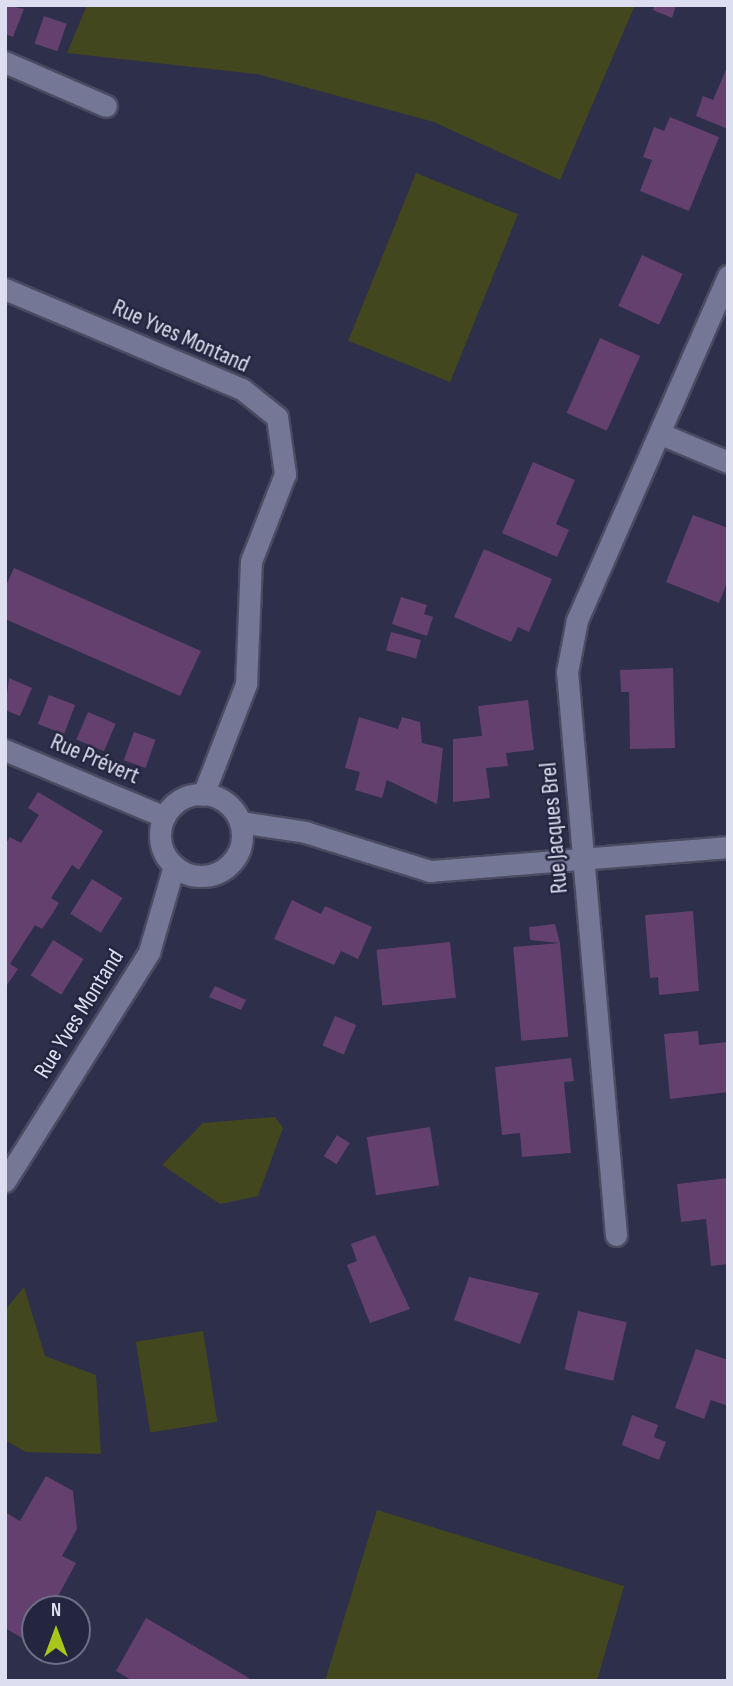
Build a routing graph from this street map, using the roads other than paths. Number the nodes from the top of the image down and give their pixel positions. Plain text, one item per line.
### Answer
1 (5, 61) edge
2 (106, 106) dead end
3 (728, 276) edge
4 (5, 289) edge
5 (661, 434) junction
6 (728, 462) edge
7 (5, 750) edge
8 (202, 795) junction
9 (165, 817) junction
10 (240, 822) junction
11 (728, 847) edge
12 (583, 858) junction
13 (174, 866) junction
14 (5, 1181) edge
15 (616, 1235) dead end

1 - 2 street
3 - 5 street, Rue Jacques Brel
4 - 8 street, Rue Yves Montand
5 - 6 street
5 - 12 street, Rue Jacques Brel
7 - 9 street, Rue Prévert
8 - 9 street
8 - 10 street
9 - 13 street
10 - 12 street
10 - 13 street
11 - 12 street
12 - 15 street, Rue Jacques Brel
13 - 14 street, Rue Yves Montand

